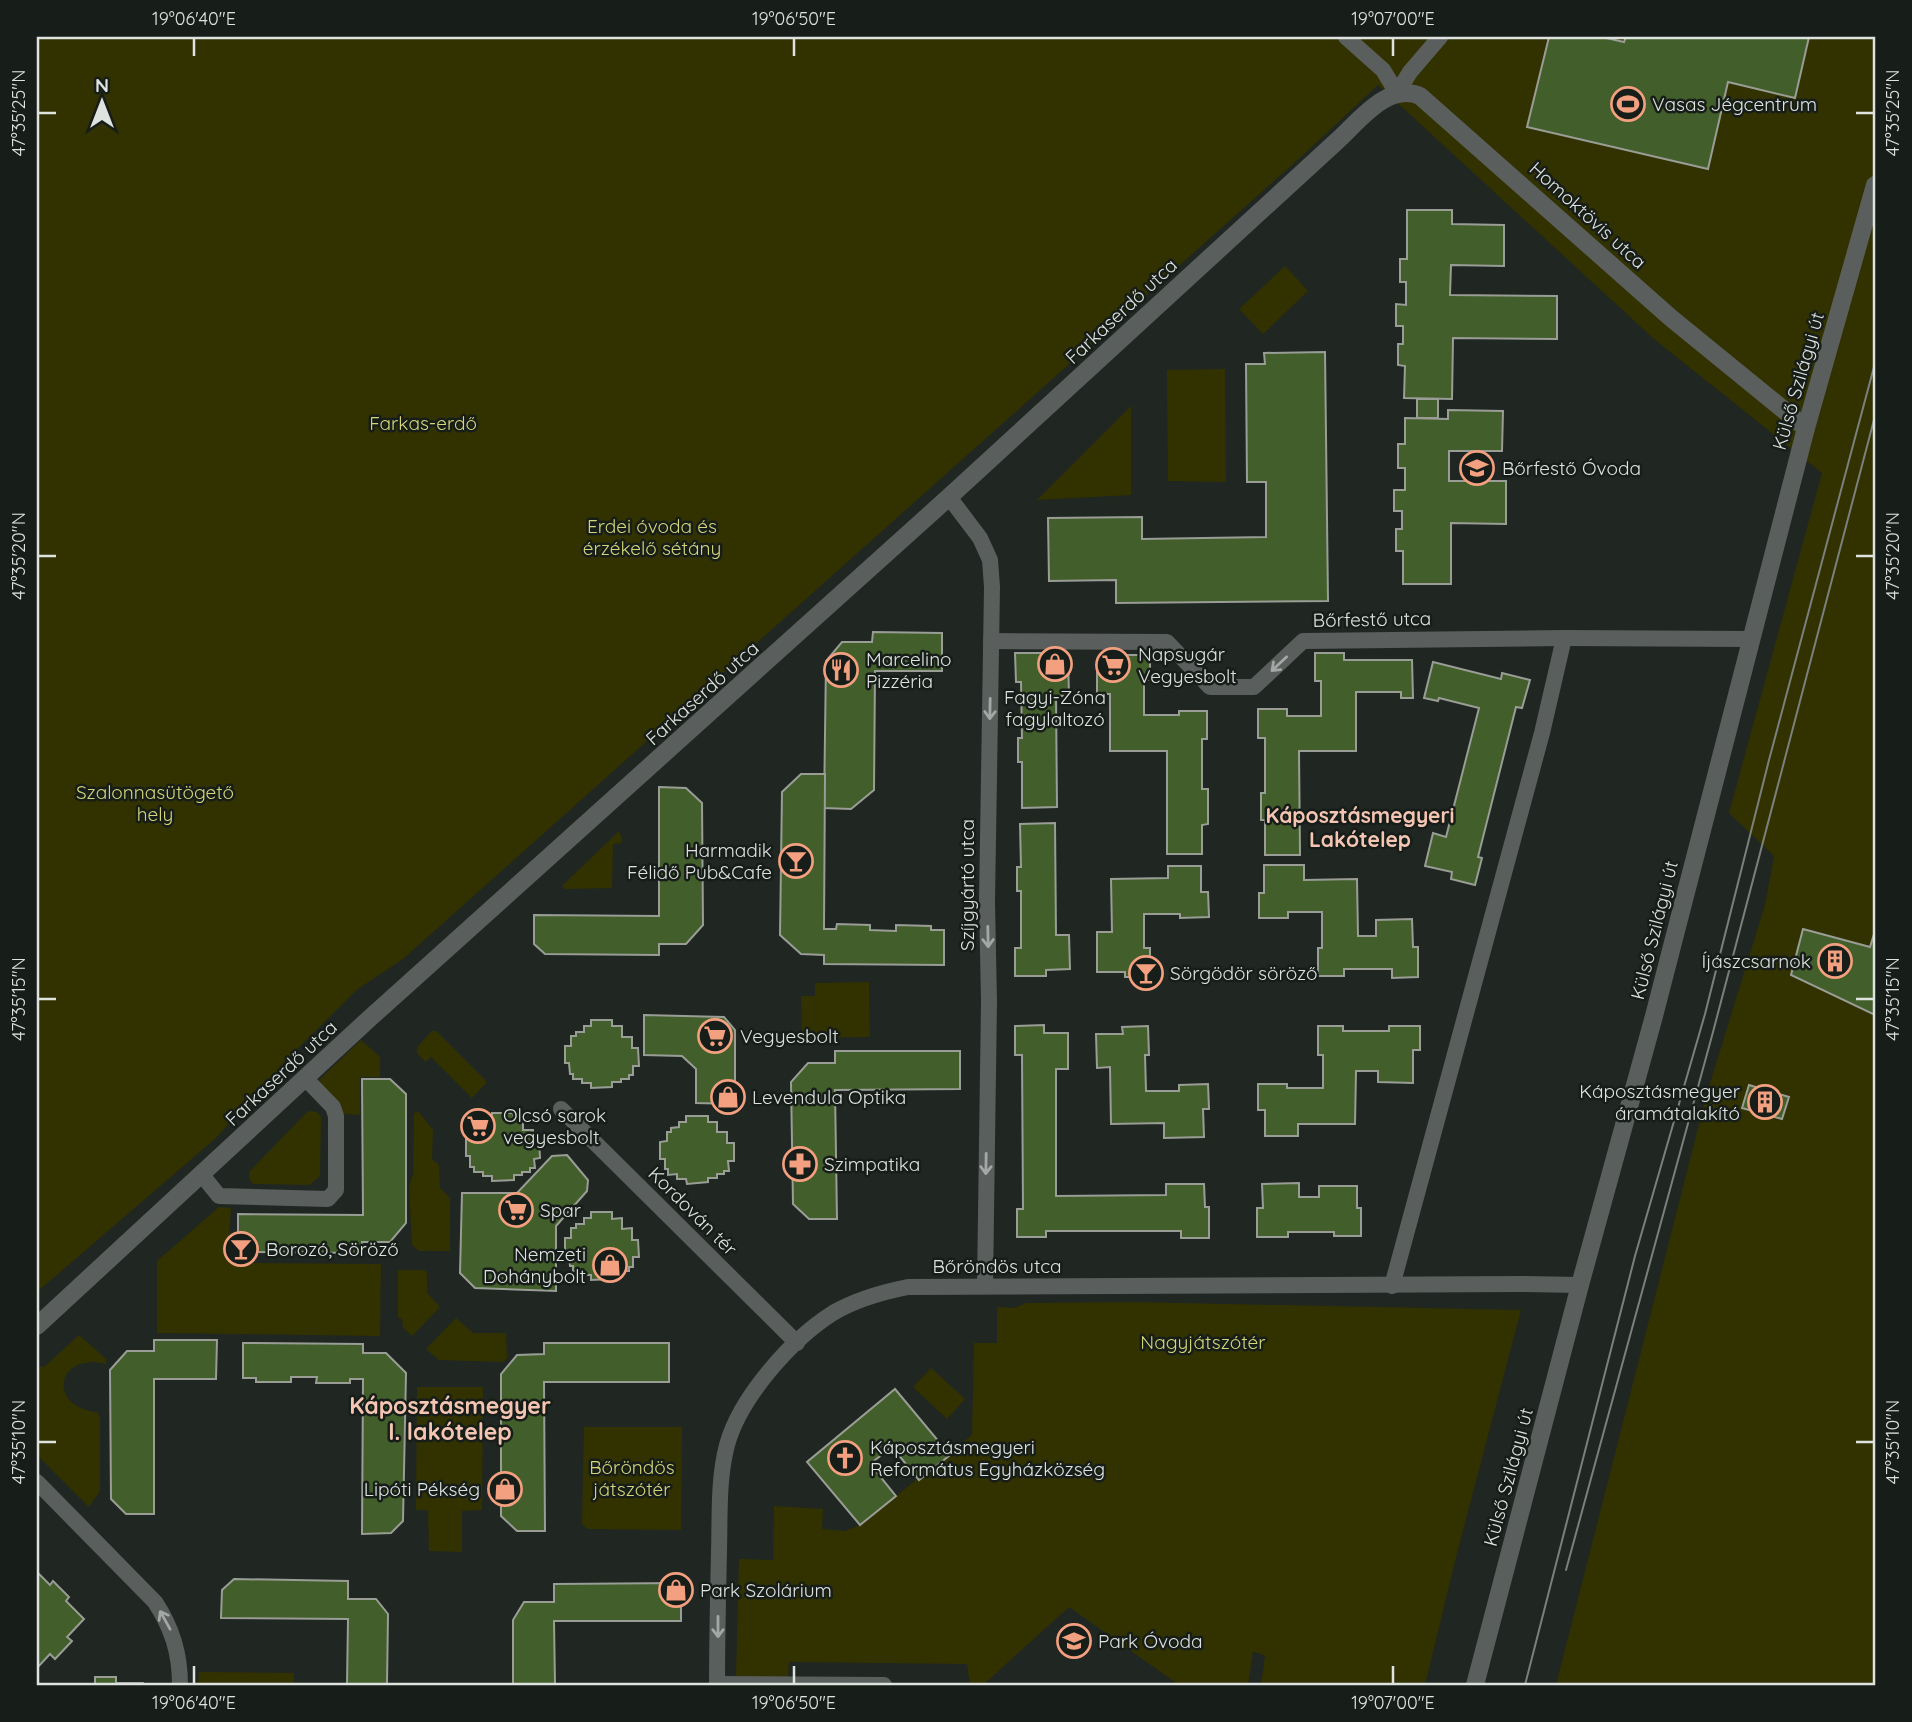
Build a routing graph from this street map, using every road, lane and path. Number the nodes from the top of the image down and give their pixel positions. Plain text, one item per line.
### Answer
1 (1346, 37) edge
2 (1440, 37) edge
3 (1397, 93) junction
4 (1875, 185) edge
5 (1806, 428) junction
6 (949, 497) junction
7 (1564, 638) junction
8 (1750, 639) junction
9 (991, 641) junction
10 (304, 1079) junction
11 (561, 1109) dead end
12 (202, 1175) junction
13 (1580, 1285) junction
14 (985, 1286) junction
15 (1392, 1286) junction
16 (37, 1326) edge
17 (797, 1343) junction
18 (37, 1482) edge
19 (180, 1685) edge
20 (717, 1685) edge
21 (884, 1685) edge
22 (1475, 1685) edge

1 - 3 street
2 - 3 street
3 - 5 street, Homoktövis utca
3 - 6 street, Farkaserdő utca
4 - 5 street, Külső Szilágyi út
5 - 8 street, Külső Szilágyi út
6 - 9 street, Szíjgyártó utca
6 - 10 street, Farkaserdő utca
7 - 8 street, Bőrfestő utca
7 -> 9 street, Bőrfestő utca
7 - 15 street
8 - 13 street, Külső Szilágyi út
9 -> 14 street, Szíjgyártó utca
10 - 12 street, Farkaserdő utca
10 - 12 street
11 - 17 street, Kordován tér
12 - 16 street, Farkaserdő utca
13 - 15 street, Bőröndös utca
13 - 22 street, Külső Szilágyi út
14 - 15 street, Bőröndös utca
14 - 17 street, Bőröndös utca
17 -> 20 street, Bőröndös utca
19 -> 18 street
20 - 21 street

